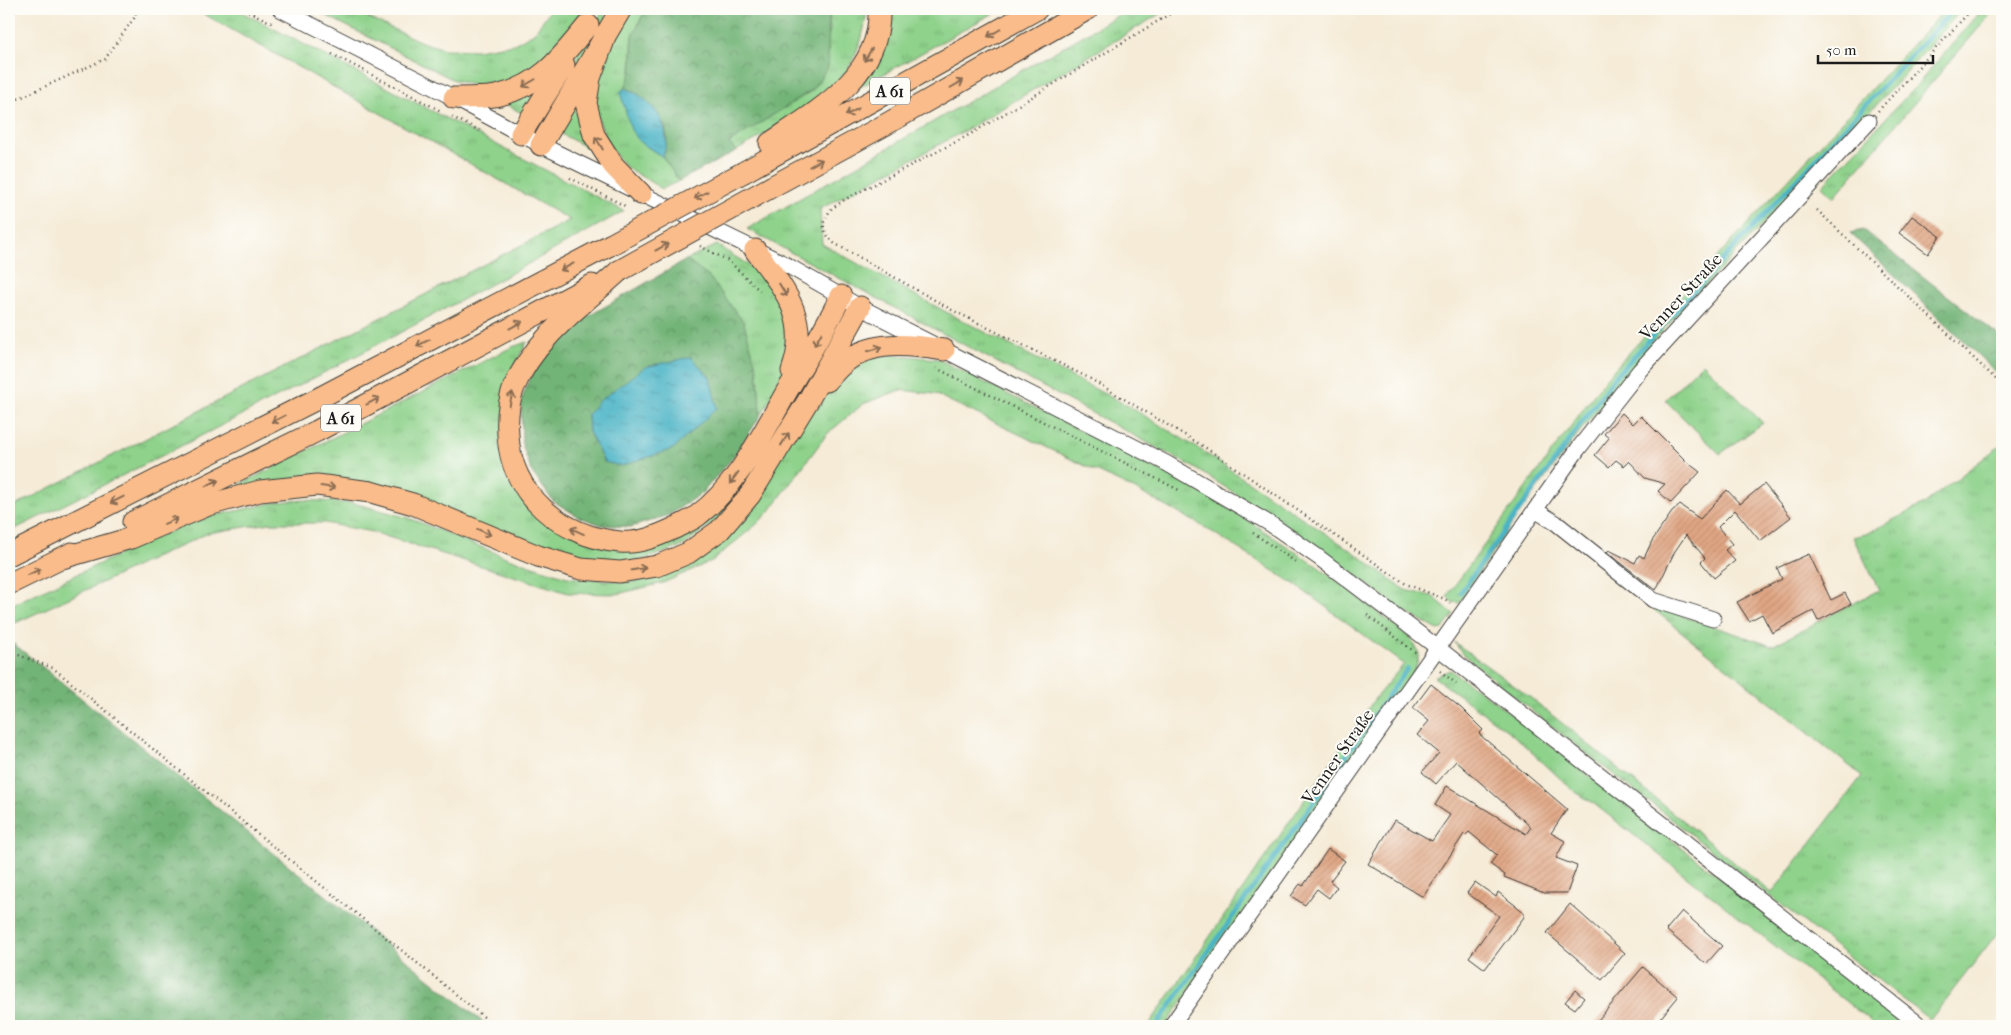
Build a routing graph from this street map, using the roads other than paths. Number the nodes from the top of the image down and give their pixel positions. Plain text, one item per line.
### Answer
1 (280, 9) edge
2 (621, 9) edge
3 (879, 9) edge
4 (1037, 9) edge
5 (1088, 9) edge
6 (593, 17) edge
7 (604, 40) junction
8 (454, 98) junction
9 (1869, 121) road end
10 (521, 134) junction
11 (541, 145) junction
12 (744, 172) junction
13 (641, 194) junction
14 (755, 250) junction
15 (619, 271) junction
16 (841, 296) junction
17 (860, 307) junction
18 (944, 350) junction
19 (809, 399) junction
20 (779, 405) junction
21 (1535, 510) junction
22 (9, 555) edge
23 (59, 559) junction
24 (9, 584) edge
25 (1713, 619) dead end
26 (1438, 648) junction
27 (1171, 1026) edge
28 (1922, 1026) edge

1 - 8 street
2 - 7 highway
3 -> 12 highway
4 -> 12 highway, A 61
15 -> 5 highway, A 61, bridge
6 -> 8 highway
6 - 10 highway
7 - 11 highway
13 -> 7 highway
8 - 10 street
9 - 21 street, Venner Straße
10 - 11 street
11 - 13 street
12 -> 22 highway, A 61, bridge
13 - 14 street
14 - 16 street
14 -> 20 highway
20 -> 15 highway
23 -> 15 highway, A 61
16 - 17 street
16 -> 20 highway
17 - 18 street
17 - 19 highway
19 -> 18 highway
18 - 26 street
23 -> 19 highway
21 - 25 street
21 - 26 street, Venner Straße
24 -> 23 highway, A 61
26 - 27 street, Venner Straße
26 - 28 street

